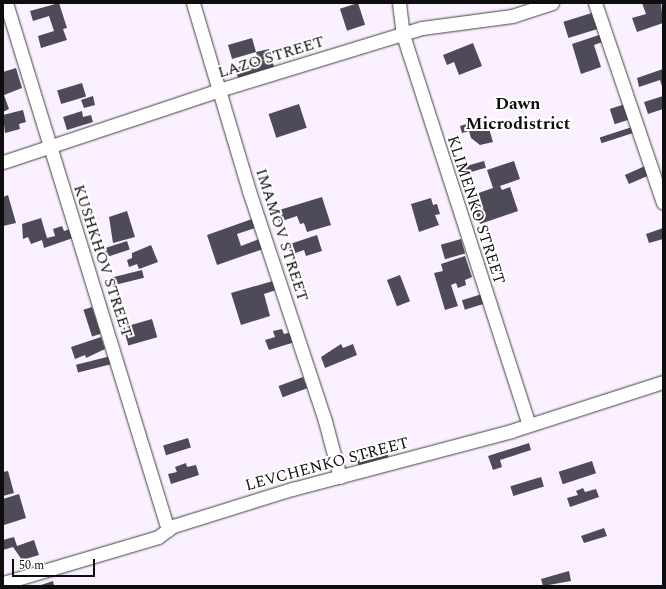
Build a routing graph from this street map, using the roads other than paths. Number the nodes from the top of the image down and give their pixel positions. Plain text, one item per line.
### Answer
1 (6, 3) edge
2 (193, 3) edge
3 (399, 3) edge
4 (552, 3) edge
5 (595, 3) edge
6 (403, 35) junction
7 (219, 90) junction
8 (49, 147) junction
9 (3, 162) edge
10 (663, 203) edge
11 (663, 382) edge
12 (529, 424) junction
13 (340, 477) junction
14 (168, 530) junction
15 (3, 583) edge

1 - 8 street, KUSHKHOV STREET
2 - 7 street, IMAMOV STREET
3 - 6 street, KLIMENKO STREET
4 - 6 street, LAZO STREET
5 - 10 street
6 - 7 street, LAZO STREET
6 - 12 street, KLIMENKO STREET
7 - 8 street, LAZO STREET
7 - 13 street, IMAMOV STREET
8 - 9 street, LAZO STREET
8 - 14 street, KUSHKHOV STREET
11 - 12 street, LEVCHENKO STREET
12 - 13 street, LEVCHENKO STREET
13 - 14 street, LEVCHENKO STREET
14 - 15 street, LEVCHENKO STREET

